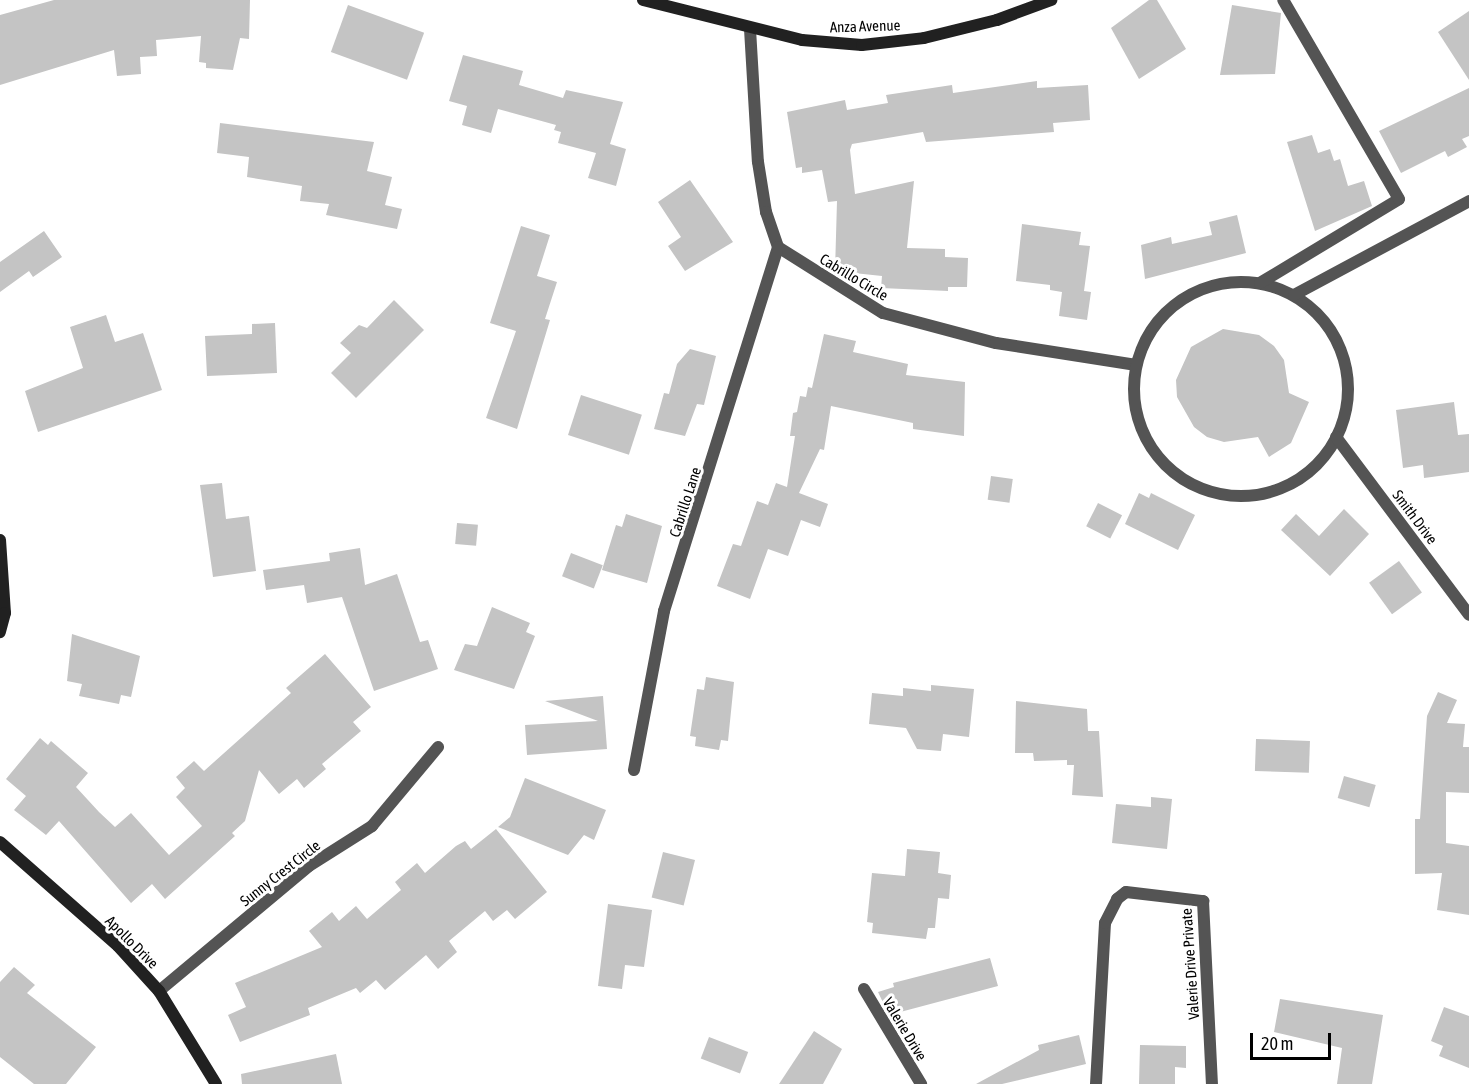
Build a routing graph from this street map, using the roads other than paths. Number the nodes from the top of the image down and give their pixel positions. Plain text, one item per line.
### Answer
1 (643, 0) edge
2 (1051, 0) edge
3 (1283, 0) edge
4 (750, 29) junction
5 (1469, 201) edge
6 (778, 247) junction
7 (1260, 283) junction
8 (1293, 295) junction
9 (1136, 365) junction
10 (1336, 437) junction
11 (0, 540) edge
12 (1469, 615) edge
13 (0, 632) edge
14 (438, 747) dead end
15 (634, 770) dead end
16 (0, 842) edge
17 (864, 989) dead end
18 (159, 991) junction
19 (216, 1084) edge
20 (921, 1084) edge
21 (1096, 1084) edge
22 (1212, 1084) edge

1 - 4 street, Anza Avenue
2 - 4 street, Anza Avenue
3 - 7 street
4 - 6 street
5 - 8 street
6 - 9 street, Cabrillo Circle
6 - 15 street, Cabrillo Lane
7 - 8 street
7 - 9 street
8 - 10 street
9 - 10 street
10 - 12 street, Smith Drive
11 - 13 street
14 - 18 street, Sunny Crest Circle
16 - 18 street, Apollo Drive
17 - 20 street, Valerie Drive
18 - 19 street, Apollo Drive
21 - 22 street, Valerie Drive Private

